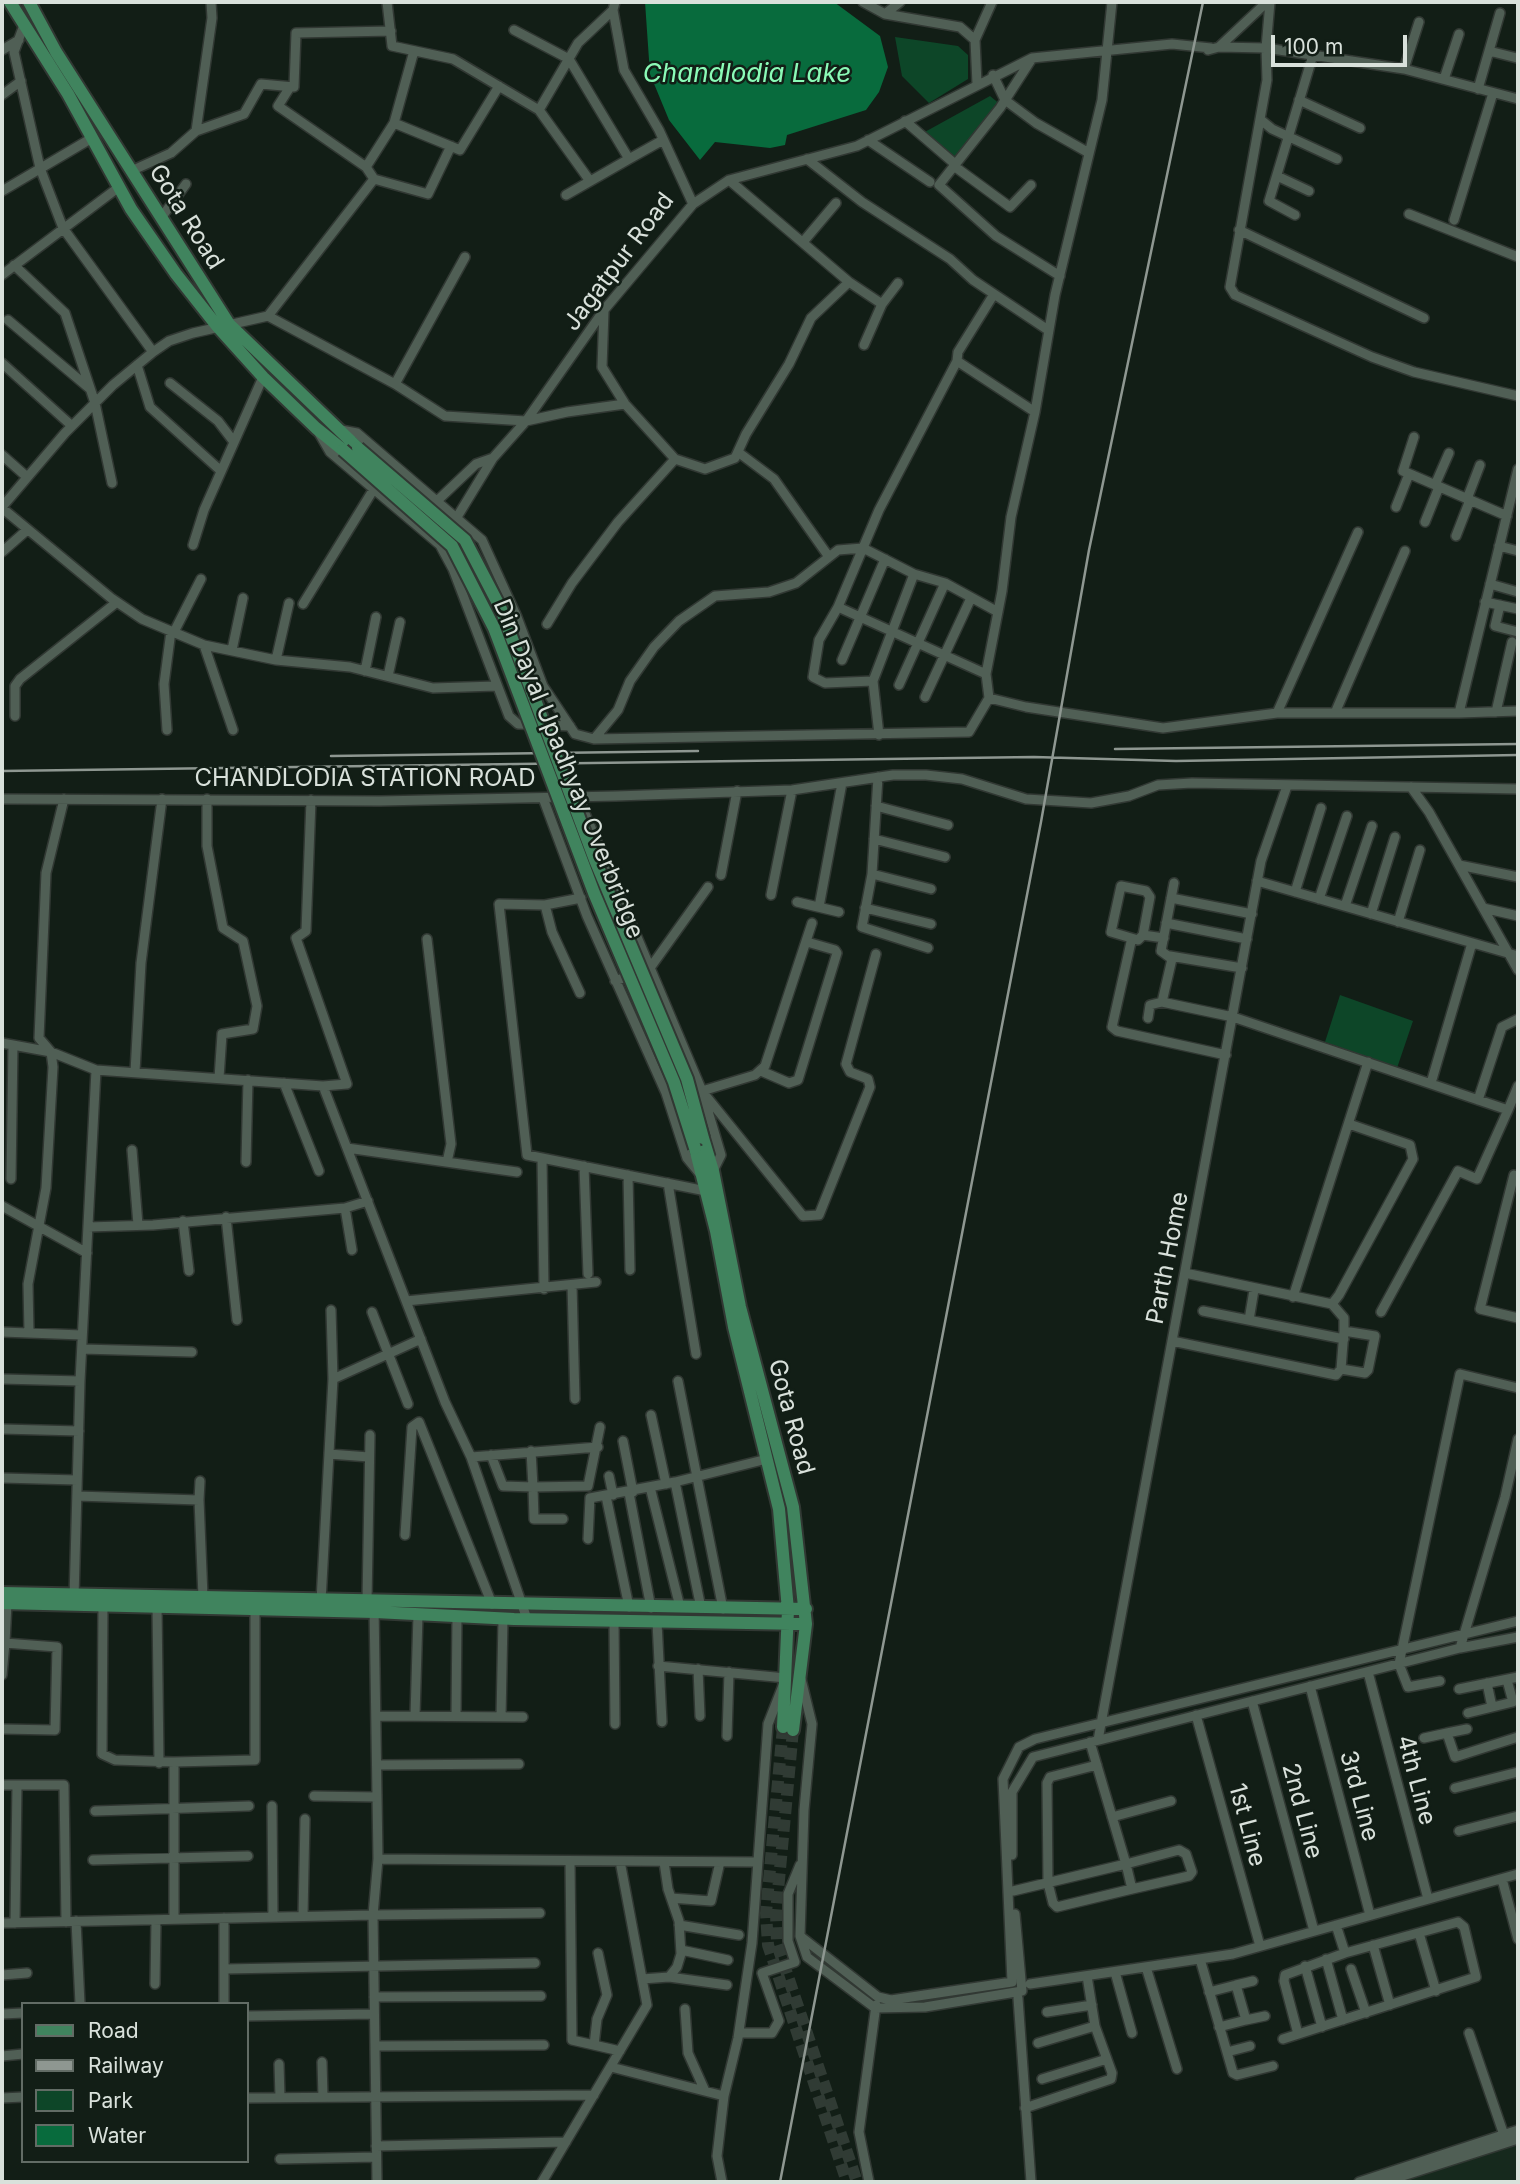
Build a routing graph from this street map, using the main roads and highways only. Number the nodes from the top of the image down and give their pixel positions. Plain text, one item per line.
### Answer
1 (10, 2) edge
2 (29, 2) edge
3 (223, 325) junction
4 (316, 428) joint
5 (339, 430) joint
6 (699, 1143) junction
7 (707, 1180) junction
8 (74, 1599) junction
9 (4, 1600) edge
10 (372, 1605) junction
11 (806, 1609) junction
12 (788, 1610) junction
13 (806, 1624) junction
14 (788, 1625) junction

1 - 3 main road, Gota Road
2 - 3 main road, Gota Road
3 - 4 main road, Gota Road
3 - 5 main road, Gota Road
4 - 6 main road, Din Dayal Upadhyay Overbridge, bridge
5 - 6 main road, Din Dayal Upadhyay Overbridge, bridge
6 - 7 main road, Din Dayal Upadhyay Overbridge
7 - 11 main road, Gota Road
7 - 12 main road, Gota Road
8 - 9 main road
8 - 10 main road
8 - 10 main road
10 - 12 main road
10 - 14 main road
11 - 12 main road
11 - 13 main road, Gota Road
12 - 14 main road, Gota Road
13 - 14 main road
13 - 14 main road, Gota Road

